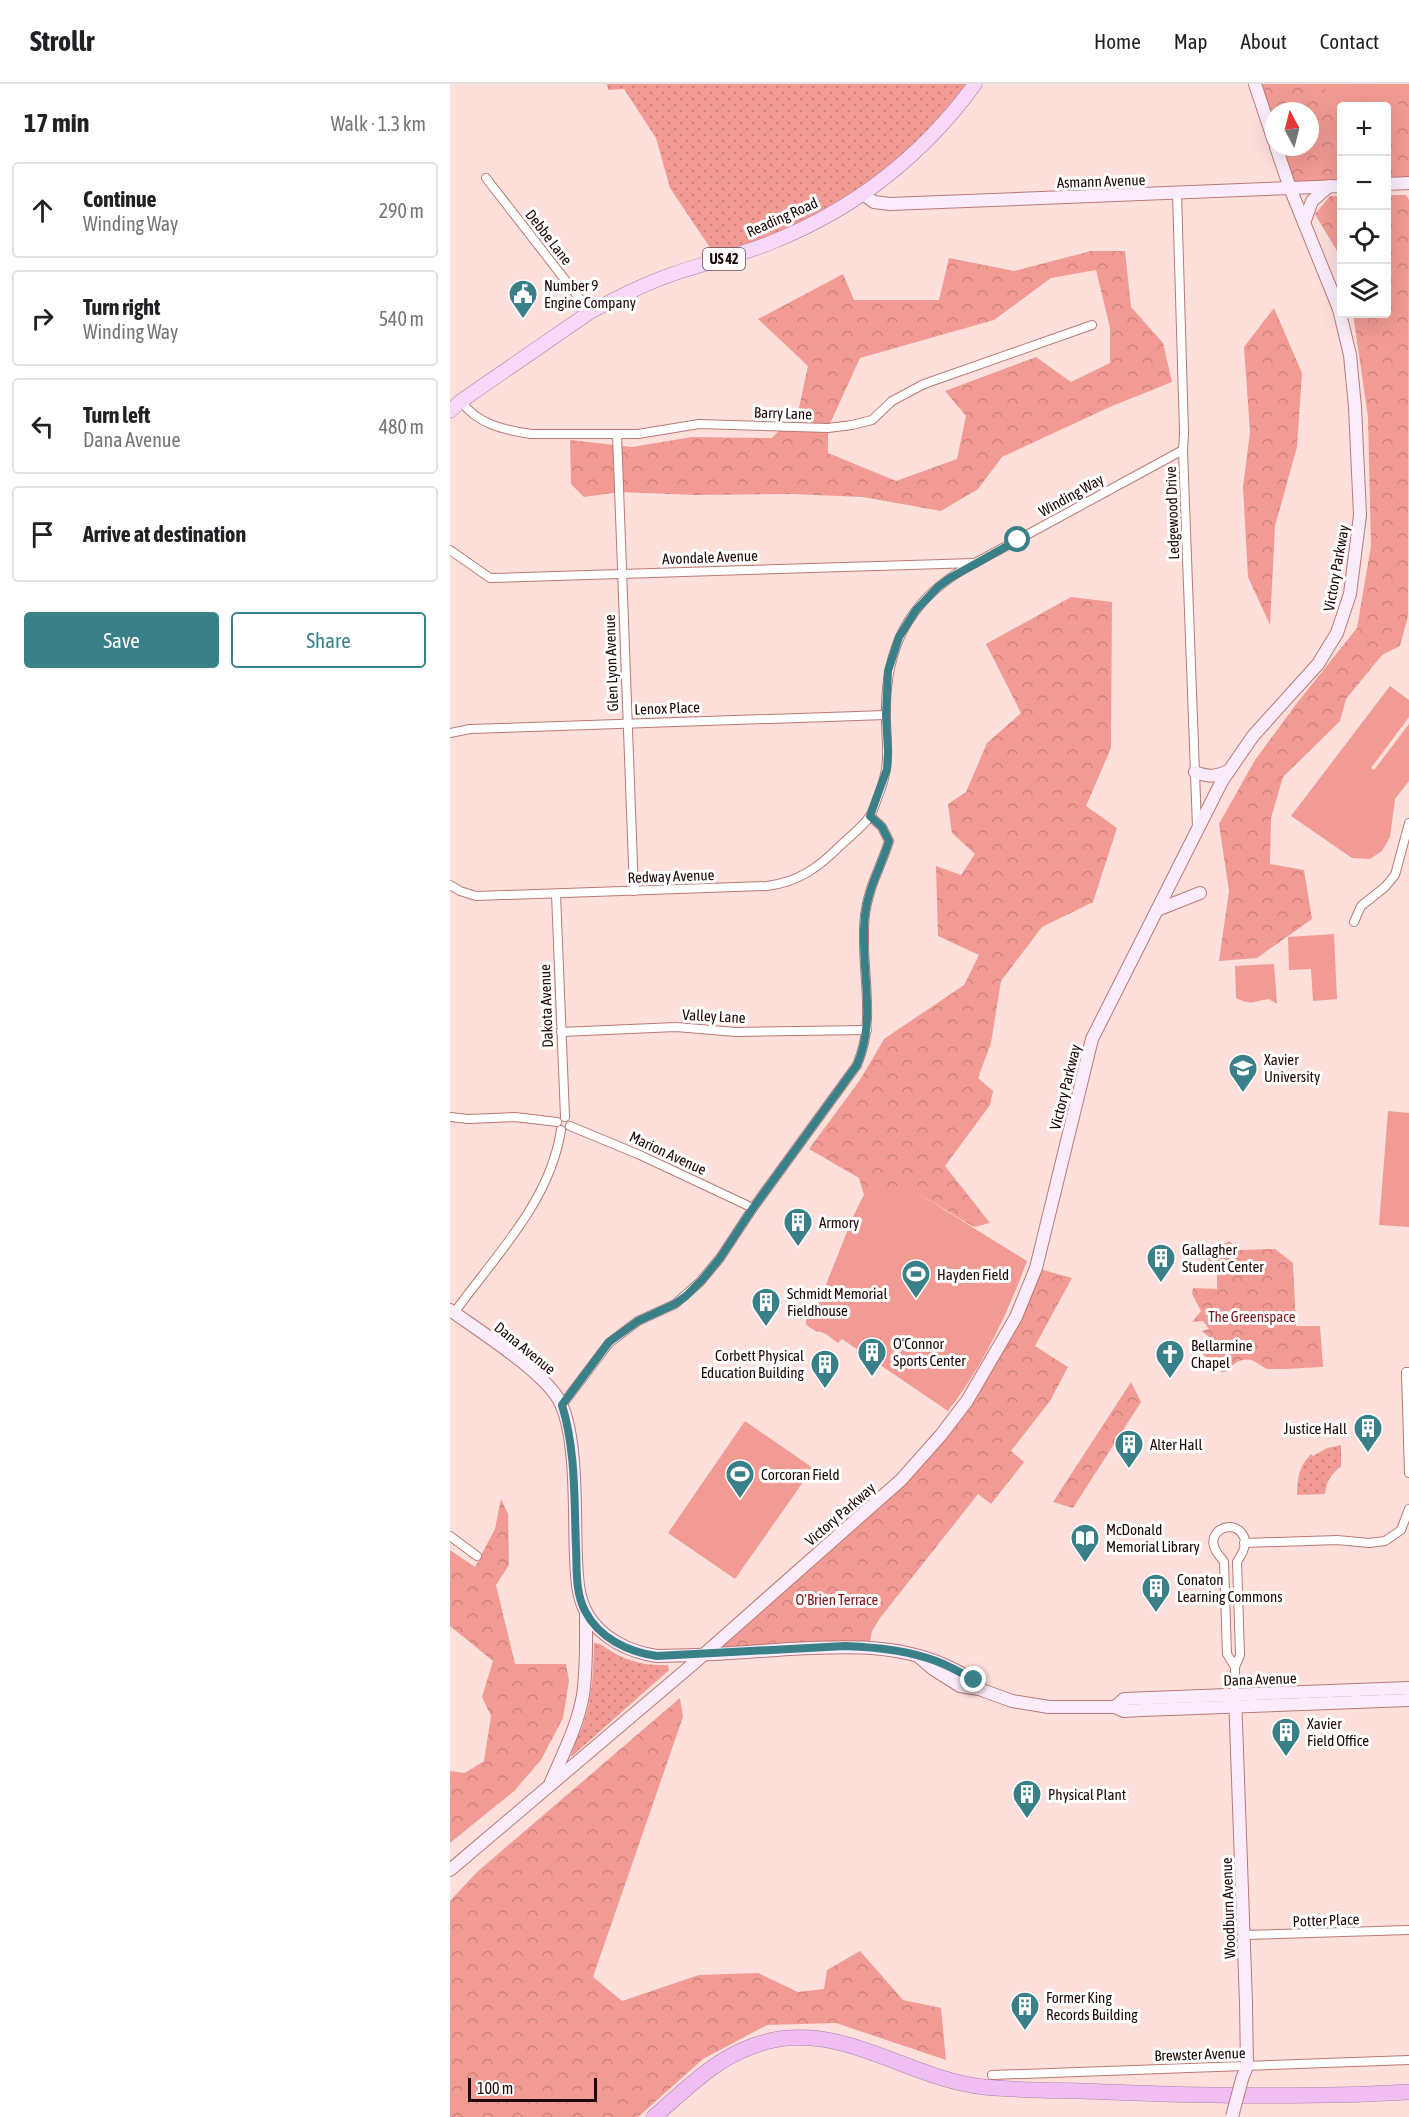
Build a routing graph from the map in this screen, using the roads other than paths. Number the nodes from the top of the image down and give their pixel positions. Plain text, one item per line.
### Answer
1 (975, 84) edge
2 (1255, 84) edge
3 (1265, 114) edge
4 (1279, 156) edge
5 (486, 178) dead end
6 (1409, 183) edge
7 (1391, 184) edge
8 (1335, 186) edge
9 (1290, 188) junction
10 (1177, 193) junction
11 (863, 194) junction
12 (1304, 223) junction
13 (590, 312) junction
14 (1092, 325) dead end
15 (454, 405) edge
16 (617, 434) junction
17 (1183, 450) junction
18 (450, 550) edge
19 (979, 563) junction
20 (621, 573) junction
21 (886, 715) junction
22 (627, 723) junction
23 (450, 733) edge
24 (1228, 771) junction
25 (1195, 772) junction
26 (870, 816) junction
27 (1409, 823) edge
28 (1198, 831) junction
29 (450, 885) edge
30 (634, 891) junction
31 (1200, 893) dead end
32 (556, 894) junction
33 (1157, 910) junction
34 (1354, 922) dead end
35 (867, 1030) junction
36 (561, 1032) junction
37 (450, 1117) edge
38 (561, 1123) junction
39 (753, 1208) junction
40 (452, 1311) edge
41 (1407, 1372) edge
42 (562, 1405) junction
43 (1409, 1473) edge
44 (1409, 1509) edge
45 (450, 1536) edge
46 (1244, 1543) junction
47 (477, 1556) dead end
48 (586, 1612) junction
49 (736, 1625) junction
50 (744, 1652) junction
51 (705, 1653) junction
52 (1235, 1667) junction
53 (1409, 1688) edge
54 (1409, 1700) edge
55 (1236, 1701) junction
56 (550, 1785) junction
57 (450, 1870) edge
58 (1409, 1930) edge
59 (1244, 1935) junction
60 (1409, 2060) edge
61 (1247, 2066) junction
62 (992, 2075) dead end
63 (1409, 2092) edge
64 (654, 2117) edge
65 (1232, 2117) edge

1 - 11 main road, Reading Road / US 42
2 - 3 street
4 - 9 street, Victory Parkway
5 - 13 street, Debbe Lane
6 - 7 street
8 - 9 street, Asmann Avenue
8 - 12 street
9 - 10 street, Asmann Avenue
9 - 12 street, Victory Parkway
10 - 11 street, Asmann Avenue
10 - 17 street, Ledgewood Drive
11 - 13 main road, Reading Road / US 42
12 - 24 street, Victory Parkway
13 - 15 main road, Reading Road / US 42
14 - 16 street, Barry Lane
15 - 16 street, Barry Lane
16 - 20 street, Glen Lyon Avenue
17 - 19 street, Winding Way
17 - 25 street, Ledgewood Drive
18 - 20 street, Avondale Avenue
19 - 20 street, Avondale Avenue
19 - 21 street, Winding Way
20 - 22 street, Glen Lyon Avenue
21 - 22 street, Lenox Place
21 - 26 street, Winding Way
22 - 23 street, Lenox Place
22 - 30 street, Glen Lyon Avenue
24 - 25 street
24 - 28 street, Victory Parkway
25 - 28 street, Ledgewood Drive
26 - 30 street, Redway Avenue
26 - 35 street
27 - 34 street
28 - 33 street, Victory Parkway
29 - 32 street, Redway Avenue
30 - 32 street, Redway Avenue
31 - 33 street
32 - 36 street, Dakota Avenue
33 - 49 street, Victory Parkway
35 - 36 street, Valley Lane
35 - 39 street
36 - 38 street, Dakota Avenue
37 - 38 street
38 - 39 street, Marion Avenue
38 - 40 street, Dakota Avenue
39 - 42 street
40 - 42 street, Dana Avenue
41 - 43 street
42 - 48 street, Dana Avenue
44 - 46 street
45 - 47 street
46 - 52 street
46 - 52 street
48 - 51 street, Dana Avenue
48 - 56 street
49 - 50 street
49 - 51 street, Victory Parkway
50 - 51 street, Dana Avenue
50 - 55 street, Dana Avenue
51 - 56 street, Victory Parkway
52 - 55 street
53 - 55 street, Dana Avenue
54 - 55 street, Dana Avenue
55 - 59 street, Woodburn Avenue
56 - 57 street, Victory Parkway
58 - 59 street, Potter Place
59 - 61 street, Woodburn Avenue
60 - 61 street, Brewster Avenue
61 - 62 street, Brewster Avenue
61 - 65 street, Woodburn Avenue, bridge
63 - 64 highway

